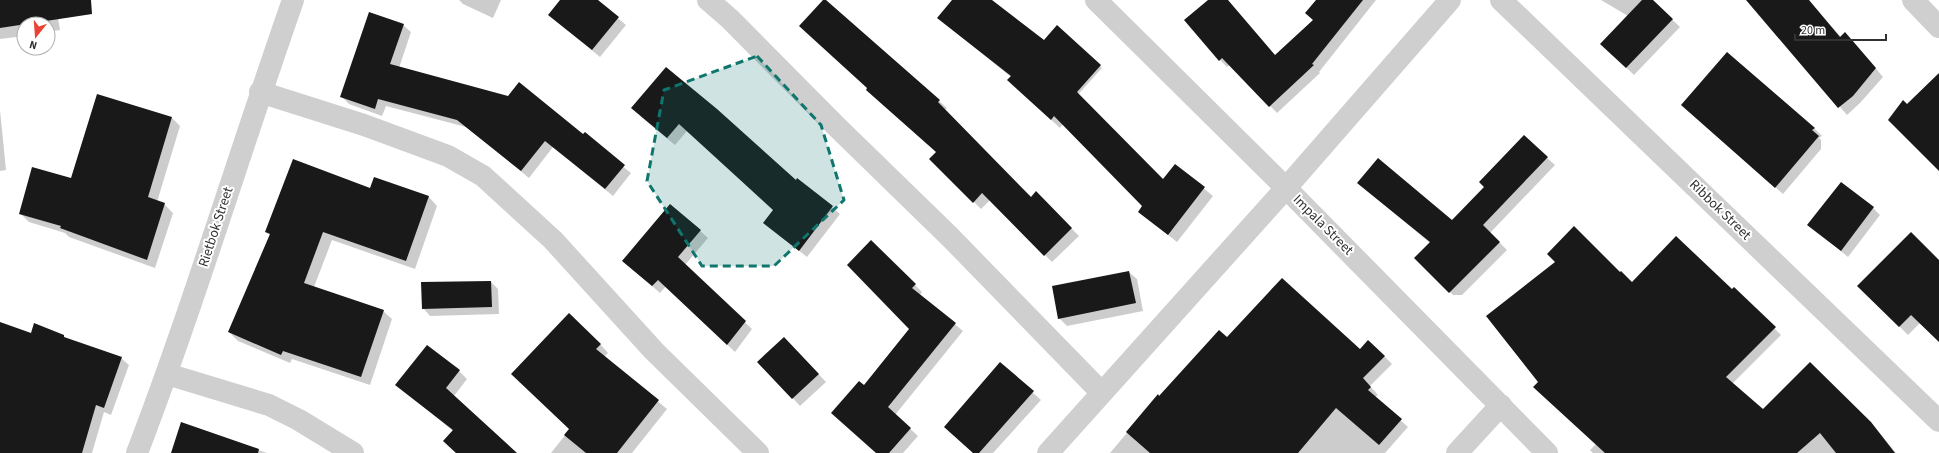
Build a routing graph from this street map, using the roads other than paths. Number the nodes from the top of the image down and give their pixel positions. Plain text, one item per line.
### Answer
1 (293, 0) edge
2 (708, 0) edge
3 (1096, 0) edge
4 (1450, 0) edge
5 (1501, 0) edge
6 (1913, 0) edge
7 (1939, 26) edge
8 (260, 92) junction
9 (1286, 188) junction
10 (167, 374) junction
11 (1101, 392) junction
12 (1501, 405) junction
13 (1939, 421) edge
14 (137, 453) edge
15 (353, 453) edge
16 (758, 453) edge
17 (1048, 453) edge
18 (1457, 453) edge
19 (1548, 453) edge

1 - 8 street, Rietbok Street
2 - 11 street
3 - 9 street, Impala Street
4 - 9 street
5 - 13 street, Ribbok Street
6 - 7 street
8 - 10 street, Rietbok Street
8 - 16 street
9 - 11 street
9 - 12 street, Impala Street
10 - 14 street, Rietbok Street
10 - 15 street
11 - 17 street
12 - 18 street
12 - 19 street, Impala Street

